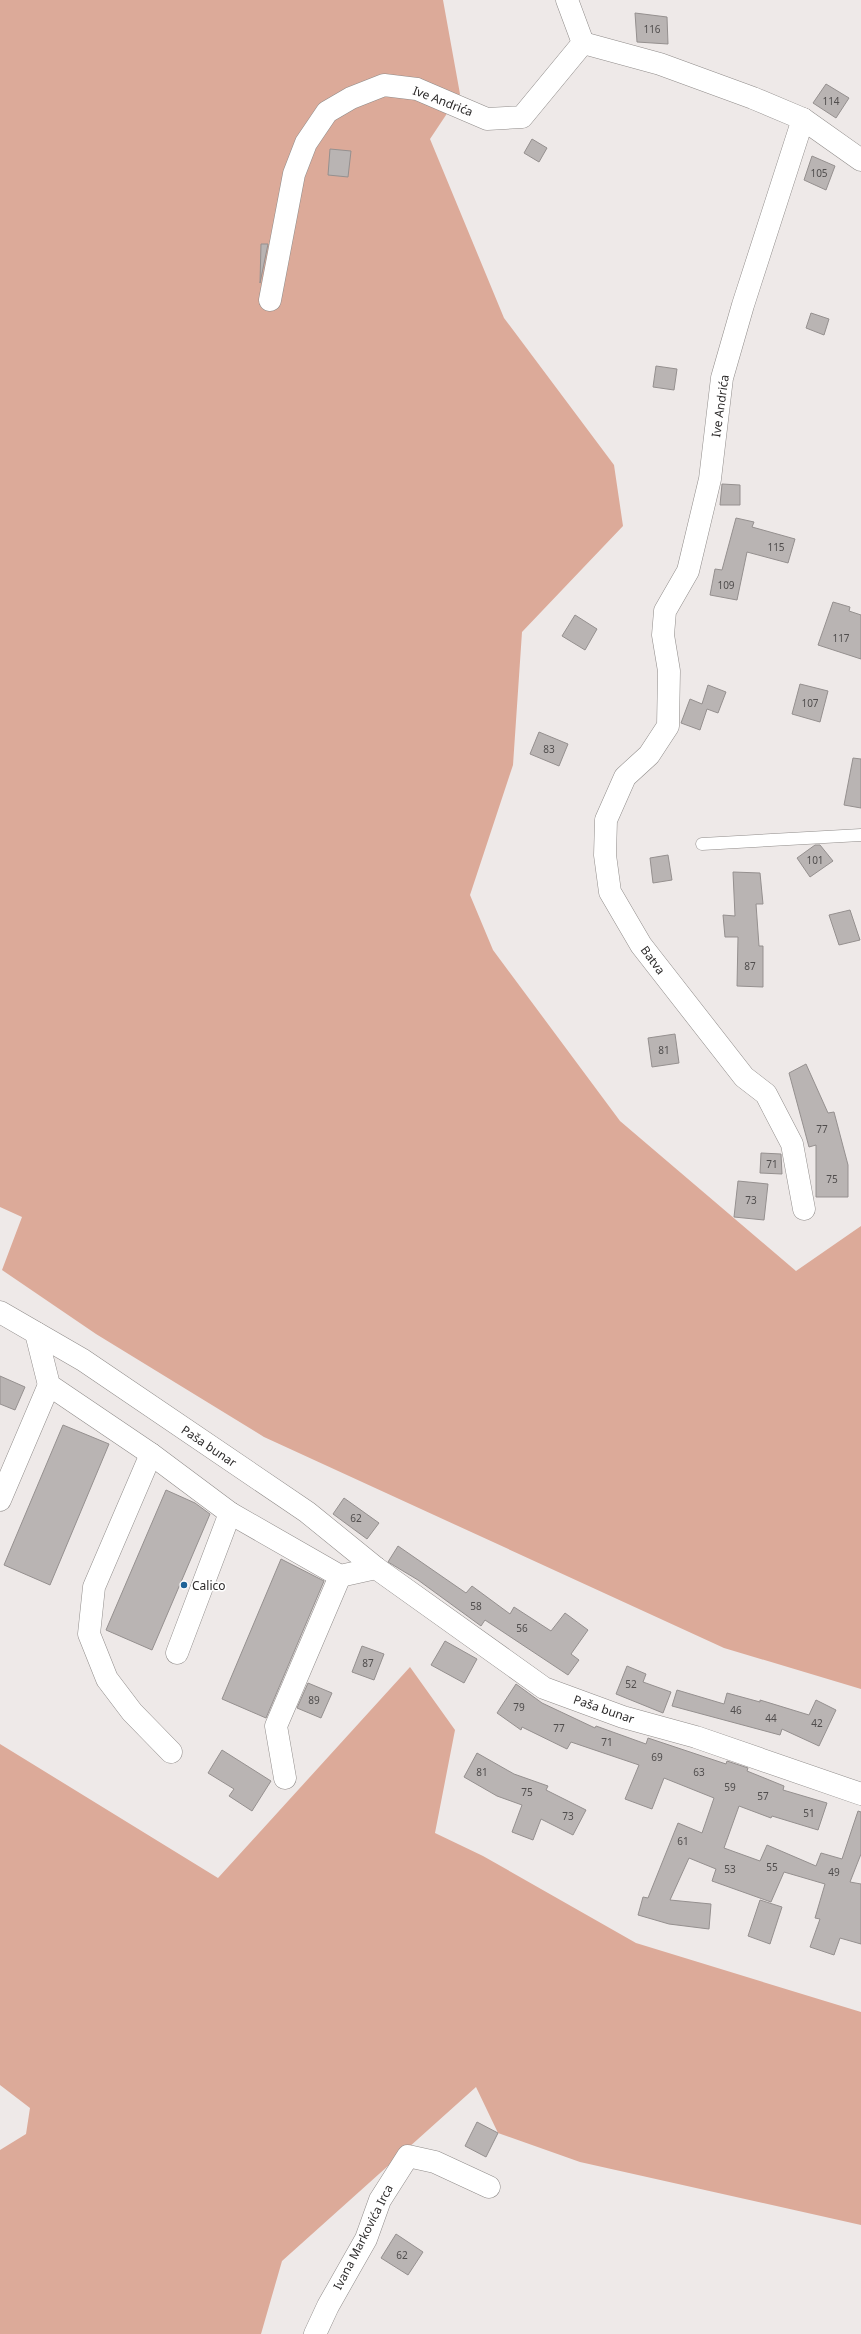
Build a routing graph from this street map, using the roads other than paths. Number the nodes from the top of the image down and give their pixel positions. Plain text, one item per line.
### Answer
1 (567, 0) edge
2 (583, 43) junction
3 (804, 119) junction
4 (861, 160) edge
5 (270, 300) dead end
6 (669, 695) joint
7 (861, 835) edge
8 (702, 844) dead end
9 (804, 1209) dead end
10 (0, 1312) edge
11 (36, 1333) junction
12 (49, 1385) junction
13 (151, 1454) junction
14 (0, 1500) edge
15 (230, 1513) junction
16 (376, 1568) junction
17 (340, 1576) junction
18 (177, 1653) dead end
19 (171, 1752) dead end
20 (285, 1778) dead end
21 (861, 1794) edge
22 (489, 2187) dead end
23 (316, 2334) edge

1 - 2 street
2 - 3 street
2 - 5 street, Ive Andrića
3 - 4 street
3 - 6 street, Ive Andrića
6 - 9 street, Batva
7 - 8 lane
10 - 11 street, Paša bunar
11 - 12 street
11 - 16 street, Paša bunar
12 - 13 street
12 - 14 street
13 - 15 street
13 - 19 street
15 - 17 street
15 - 18 street
16 - 17 street
16 - 21 street, Paša bunar
17 - 20 street
22 - 23 street, Ivana Markovića Irca

